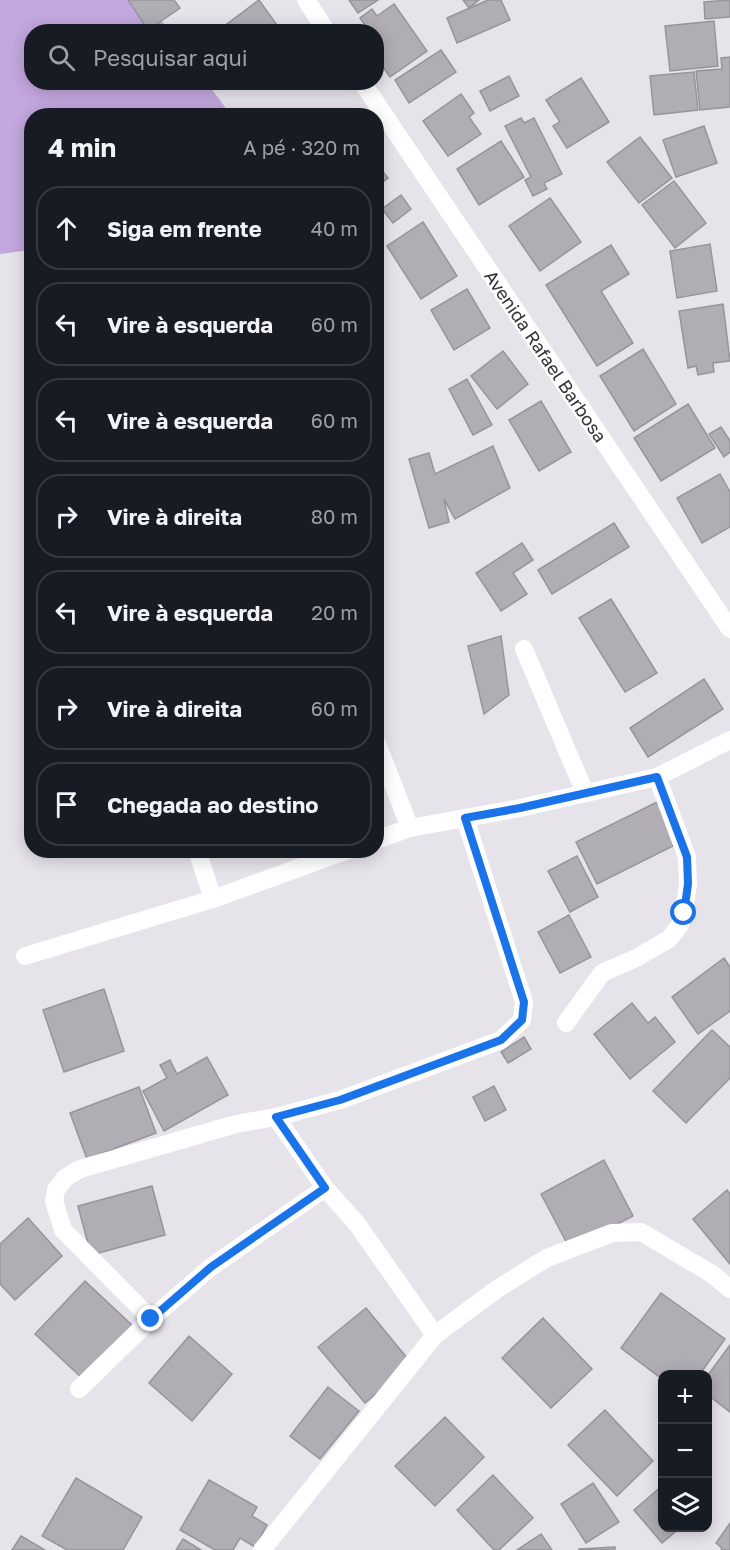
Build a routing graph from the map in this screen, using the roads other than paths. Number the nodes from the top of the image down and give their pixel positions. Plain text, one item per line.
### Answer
1 (306, 0) edge
2 (322, 24) edge
3 (367, 90) edge
4 (379, 108) edge
5 (384, 115) edge
6 (730, 629) edge
7 (524, 649) dead end
8 (730, 740) edge
9 (384, 761) edge
10 (657, 777) junction
11 (585, 793) junction
12 (465, 818) junction
13 (410, 828) junction
14 (384, 837) edge
15 (200, 858) edge
16 (326, 858) edge
17 (213, 899) junction
18 (25, 956) dead end
19 (566, 1023) dead end
20 (276, 1117) junction
21 (325, 1188) junction
22 (730, 1289) edge
23 (151, 1319) junction
24 (435, 1335) junction
25 (79, 1389) dead end
26 (262, 1550) edge

1 - 2 street
3 - 4 street, Avenida Rafael Barbosa
5 - 6 street, Avenida Rafael Barbosa
7 - 11 street
8 - 10 street
9 - 13 street
10 - 11 street
10 - 19 street
11 - 12 street
12 - 13 street
12 - 20 street
13 - 14 street
15 - 17 street
16 - 17 street
17 - 18 street
20 - 21 street
20 - 23 street
21 - 23 street
21 - 24 street
22 - 24 street
23 - 25 street
24 - 26 street

